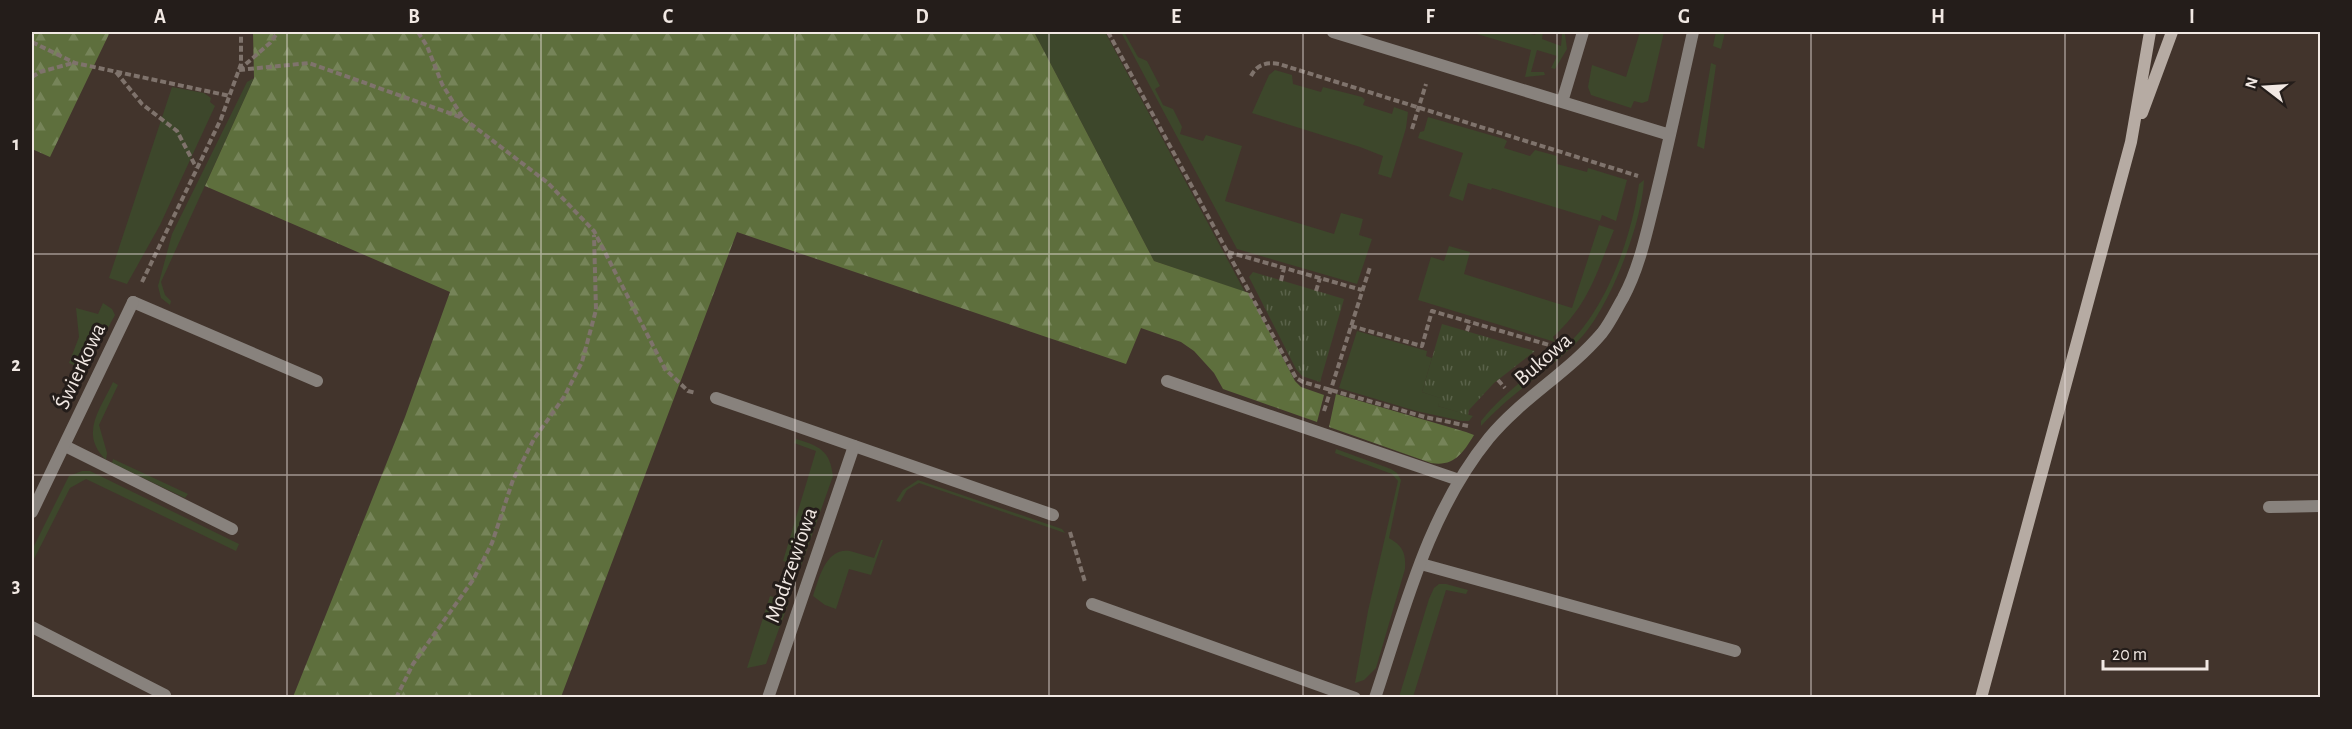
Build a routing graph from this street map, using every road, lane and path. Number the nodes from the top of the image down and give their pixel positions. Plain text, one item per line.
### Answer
1 (241, 32) edge
2 (278, 32) edge
3 (418, 32) edge
4 (1108, 32) edge
5 (1333, 32) edge
6 (1583, 32) edge
7 (1693, 32) edge
8 (2150, 32) edge
9 (2172, 32) edge
10 (32, 42) edge
11 (1433, 62) junction
12 (75, 63) junction
13 (239, 70) junction
14 (116, 72) junction
15 (1251, 76) dead end
16 (32, 77) edge
17 (230, 96) junction
18 (1562, 102) junction
19 (1419, 108) junction
20 (463, 118) junction
21 (1412, 129) dead end
22 (1670, 135) junction
23 (2131, 142) junction
24 (196, 168) junction
25 (1641, 169) dead end
26 (1639, 176) junction
27 (1636, 182) dead end
28 (594, 231) junction
29 (1227, 252) junction
30 (1370, 267) dead end
31 (1284, 268) junction
32 (1320, 278) junction
33 (1281, 281) dead end
34 (1362, 290) junction
35 (1316, 291) dead end
36 (133, 302) junction
37 (1470, 322) junction
38 (1351, 326) junction
39 (1467, 331) dead end
40 (1550, 353) dead end
41 (1498, 380) dead end
42 (317, 381) dead end
43 (1167, 381) dead end
44 (1513, 382) dead end
45 (1506, 388) junction
46 (1331, 390) junction
47 (1501, 393) dead end
48 (716, 398) joint
49 (1473, 424) dead end
50 (1317, 432) junction
51 (65, 446) junction
52 (854, 446) junction
53 (1459, 480) junction
54 (2320, 506) edge
55 (2269, 507) dead end
56 (32, 512) edge
57 (1053, 515) joint
58 (232, 529) dead end
59 (1420, 564) junction
60 (1092, 603) joint
61 (32, 627) edge
62 (1735, 651) dead end
63 (165, 695) dead end
64 (396, 698) edge
65 (768, 698) edge
66 (1355, 698) edge
67 (1375, 698) edge
68 (1981, 698) edge

1 - 13 path
2 - 13 path
3 - 20 path
4 - 29 path
5 - 11 street
6 - 18 street
7 - 22 street, Bukowa
8 - 23 main road
9 - 23 main road
10 - 12 path
11 - 18 street
11 - 19 path
12 - 14 path
12 - 16 path
13 - 17 path
13 - 20 path
14 - 17 path
14 - 24 path
15 - 19 path
17 - 24 path
18 - 22 street
19 - 21 path
19 - 26 path
20 - 28 path
22 - 53 street, Bukowa
23 - 68 main road
24 - 36 path
25 - 26 path
26 - 27 path
28 - 48 path
28 - 64 path
29 - 31 path
29 - 46 path
30 - 34 path
31 - 32 path
31 - 33 path
32 - 34 path
32 - 35 path
34 - 38 path
36 - 42 street
36 - 51 street, Świerkowa
37 - 38 path
37 - 39 path
37 - 40 path
38 - 46 path
41 - 45 path
43 - 50 street
44 - 45 path
45 - 47 path
46 - 49 path
46 - 50 path
48 - 52 street
50 - 53 street
51 - 56 street, Świerkowa
51 - 58 street
52 - 57 street
52 - 65 street, Modrzewiowa
53 - 59 street, Bukowa
54 - 55 street
57 - 60 path
59 - 62 street
59 - 67 street, Bukowa
60 - 66 street
61 - 63 street

